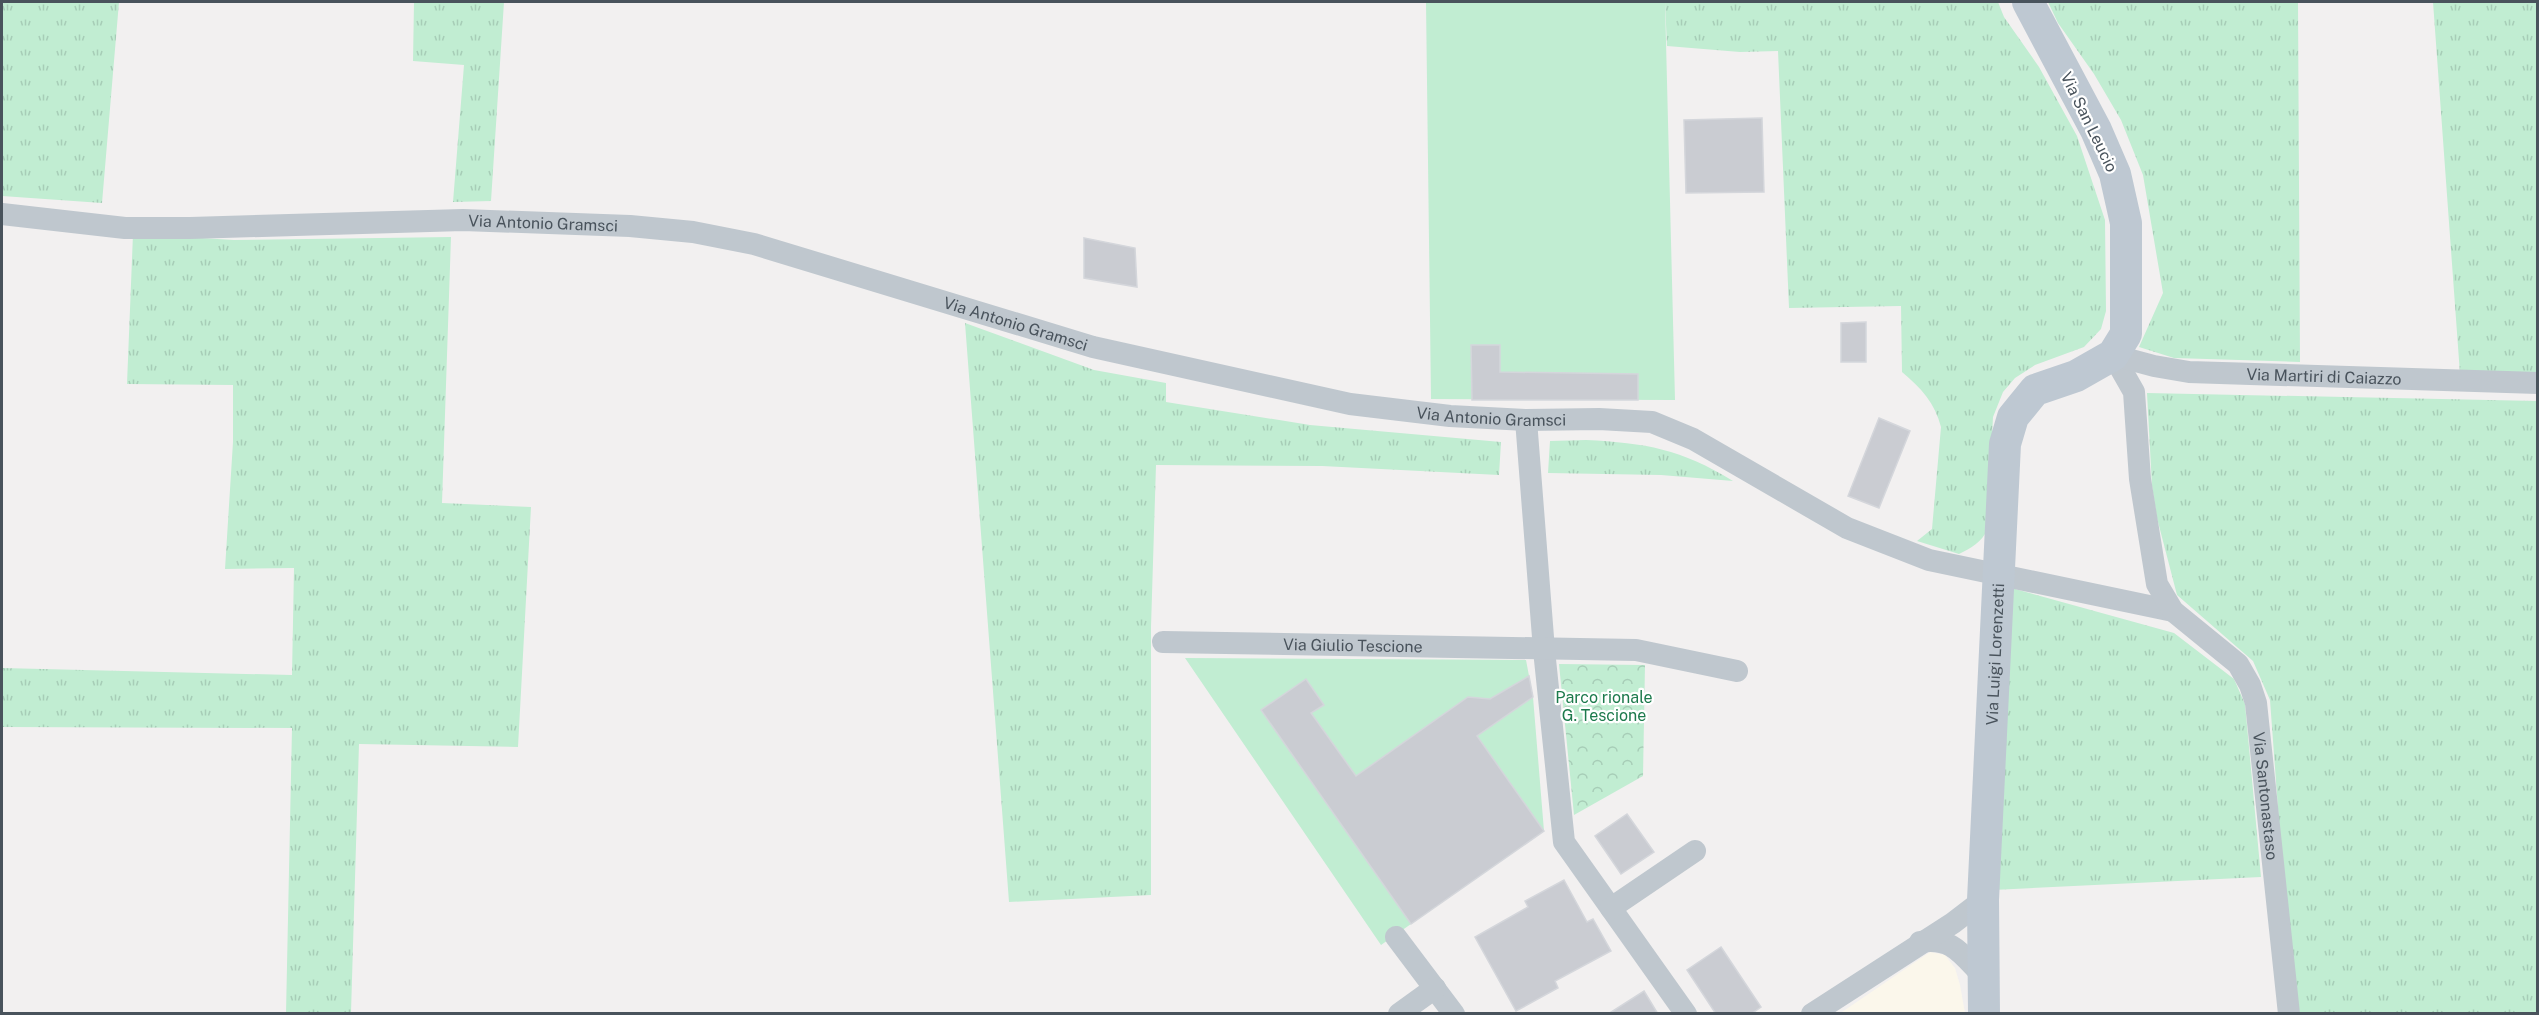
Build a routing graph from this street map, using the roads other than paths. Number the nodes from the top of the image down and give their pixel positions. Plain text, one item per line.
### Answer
1 (2028, 2) edge
2 (2, 214) edge
3 (2113, 355) junction
4 (2538, 383) edge
5 (1526, 420) junction
6 (1998, 576) junction
7 (2173, 611) junction
8 (1163, 642) dead end
9 (1544, 650) junction
10 (1737, 671) dead end
11 (1695, 851) dead end
12 (1983, 900) junction
13 (1611, 908) junction
14 (1396, 937) dead end
15 (1920, 942) junction
16 (1984, 977) junction
17 (1435, 988) junction
18 (1399, 1014) edge
19 (1454, 1014) edge
20 (1686, 1014) edge
21 (1812, 1014) edge
22 (1984, 1014) edge
23 (2289, 1014) edge

1 - 3 street, Via San Leucio
2 - 5 street, Via Antonio Gramsci
3 - 4 street, Via Martiri di Caiazzo
3 - 6 street, Via Luigi Lorenzetti
3 - 7 street, Via Santonastaso
5 - 6 street, Via Antonio Gramsci
5 - 9 street
6 - 7 street, Via Santonastaso
6 - 12 street, Via Luigi Lorenzetti
7 - 23 street, Via Santonastaso
8 - 9 street, Via Giulio Tescione
9 - 10 street, Via Giulio Tescione
9 - 13 street
11 - 13 street
12 - 15 street
12 - 16 street, Via Luigi Lorenzetti
13 - 20 street
14 - 17 street
15 - 16 street
15 - 21 street
16 - 22 street, Via Luigi Lorenzetti
17 - 18 street
17 - 19 street

